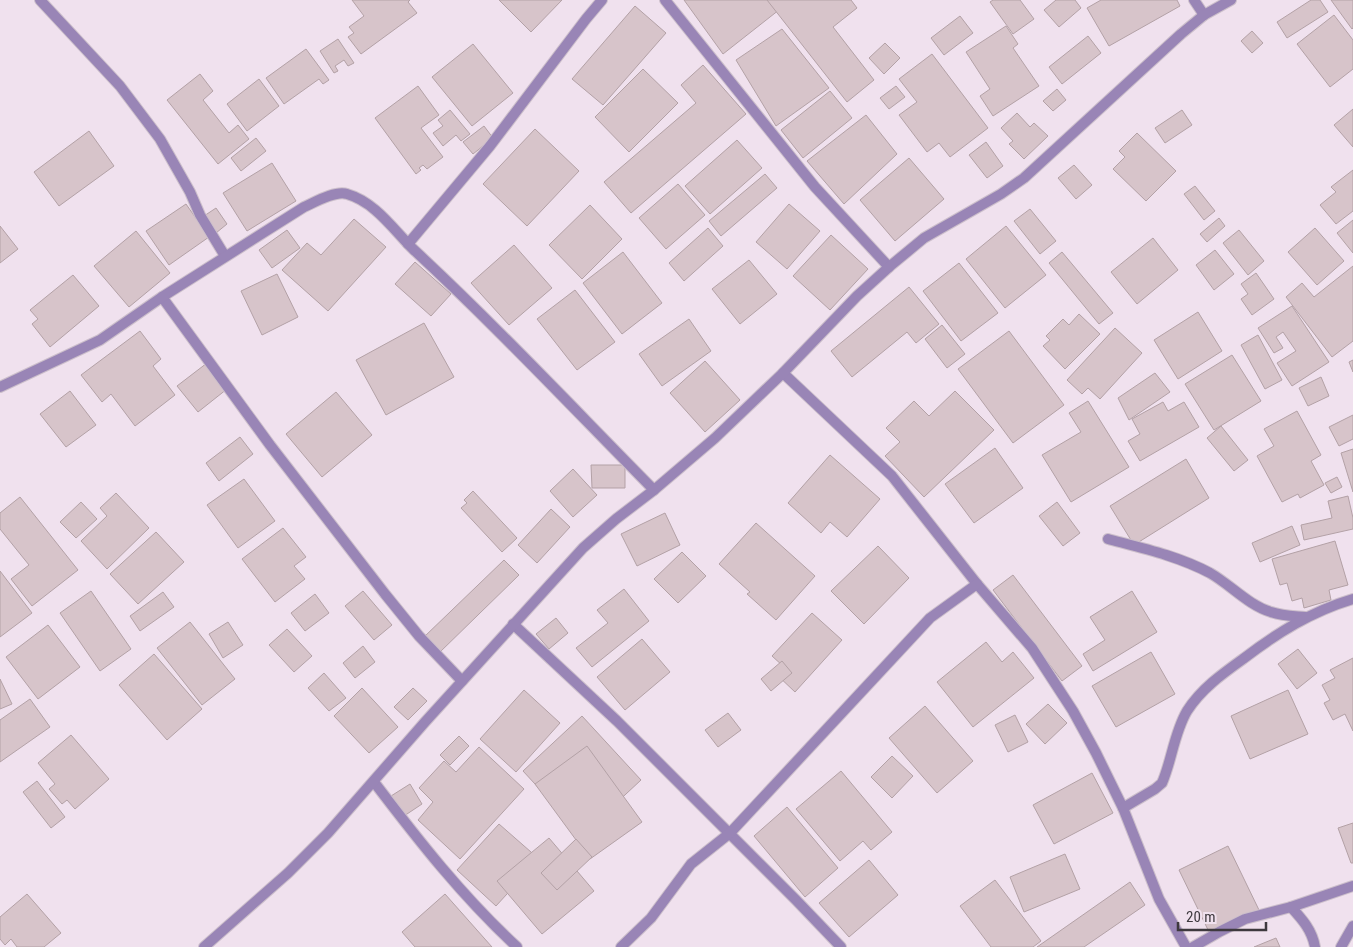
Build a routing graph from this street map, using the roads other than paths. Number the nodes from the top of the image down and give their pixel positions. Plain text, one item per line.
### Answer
1 (40, 0) edge
2 (602, 0) edge
3 (665, 0) edge
4 (1194, 0) edge
5 (1231, 0) edge
6 (1204, 15) junction
7 (408, 244) junction
8 (225, 256) junction
9 (889, 267) junction
10 (162, 297) junction
11 (783, 373) junction
12 (0, 387) edge
13 (654, 490) junction
14 (1108, 539) dead end
15 (978, 584) junction
16 (1353, 599) edge
17 (1305, 617) junction
18 (513, 624) junction
19 (462, 681) junction
20 (374, 782) junction
21 (1123, 808) junction
22 (730, 833) junction
23 (1353, 886) edge
24 (1291, 907) junction
25 (1353, 926) edge
26 (204, 947) edge
27 (516, 947) edge
28 (621, 947) edge
29 (841, 947) edge
30 (1186, 947) edge
31 (1193, 947) edge
32 (1315, 947) edge
33 (1341, 947) edge

1 - 8 street
2 - 7 street
3 - 9 street
4 - 6 street
5 - 6 street
6 - 9 street
7 - 8 street
7 - 13 street
8 - 10 street
9 - 11 street
10 - 12 street
10 - 19 street
11 - 13 street
11 - 15 street
13 - 18 street
14 - 17 street
15 - 21 street
15 - 22 street
16 - 17 street
17 - 21 street
18 - 19 street
18 - 22 street
19 - 20 street
20 - 26 street
20 - 27 street
21 - 30 street
22 - 28 street
22 - 29 street
23 - 24 street
24 - 31 street
24 - 32 street
25 - 33 street

